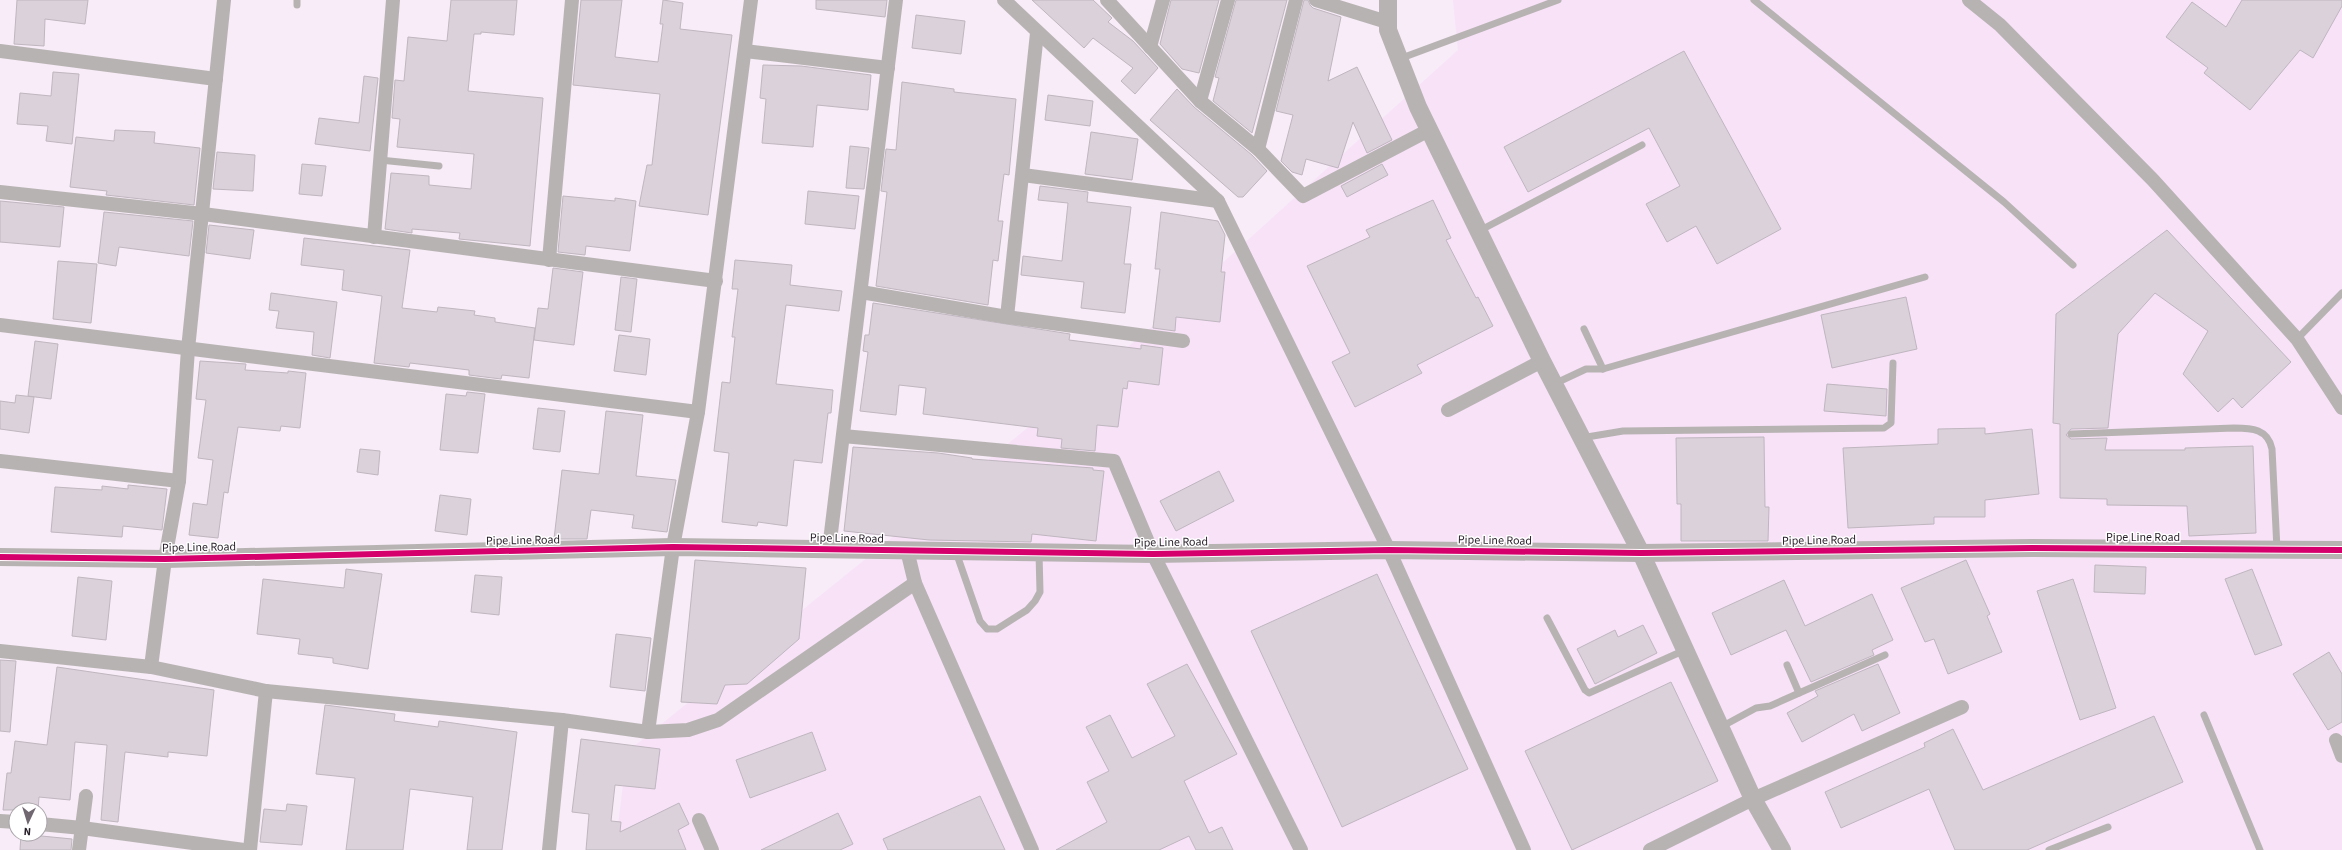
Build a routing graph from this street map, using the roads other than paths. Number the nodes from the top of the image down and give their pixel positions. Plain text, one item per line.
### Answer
1 (224, 0) edge
2 (393, 0) edge
3 (572, 0) edge
4 (751, 0) edge
5 (896, 0) edge
6 (1004, 0) edge
7 (1107, 0) edge
8 (1163, 0) edge
9 (1228, 0) edge
10 (1296, 0) edge
11 (1316, 0) edge
12 (1388, 0) edge
13 (1558, 0) edge
14 (1754, 0) edge
15 (1969, 0) edge
16 (1387, 22) junction
17 (1037, 33) junction
18 (1150, 47) junction
19 (0, 51) edge
20 (745, 51) junction
21 (1398, 59) junction
22 (888, 68) junction
23 (216, 79) junction
24 (1200, 102) junction
25 (1429, 130) junction
26 (1642, 145) dead end
27 (1258, 149) junction
28 (380, 160) junction
29 (439, 166) dead end
30 (1023, 175) junction
31 (0, 192) edge
32 (1218, 201) junction
33 (203, 214) junction
34 (1479, 231) junction
35 (374, 237) junction
36 (549, 260) junction
37 (2073, 265) dead end
38 (1925, 277) dead end
39 (716, 281) junction
40 (861, 292) junction
41 (2342, 293) edge
42 (1007, 317) junction
43 (0, 325) edge
44 (1584, 329) dead end
45 (2297, 339) junction
46 (1183, 341) dead end
47 (188, 349) junction
48 (1542, 361) junction
49 (1893, 362) dead end
50 (1603, 369) junction
51 (1554, 384) junction
52 (2342, 408) edge
53 (1448, 410) dead end
54 (698, 412) junction
55 (2071, 434) dead end
56 (843, 436) junction
57 (1581, 438) junction
58 (0, 461) edge
59 (179, 480) junction
60 (673, 547) junction
61 (829, 549) junction
62 (2277, 549) junction
63 (907, 550) junction
64 (1389, 550) junction
65 (2342, 550) edge
66 (955, 551) junction
67 (1039, 553) junction
68 (1641, 553) junction
69 (1153, 554) junction
70 (0, 557) edge
71 (165, 559) junction
72 (915, 583) junction
73 (1547, 618) dead end
74 (1685, 650) junction
75 (0, 651) edge
76 (1885, 655) dead end
77 (1787, 665) dead end
78 (151, 667) junction
79 (266, 690) junction
80 (1799, 693) junction
81 (1962, 708) dead end
82 (2204, 715) dead end
83 (562, 720) junction
84 (1720, 727) junction
85 (648, 732) junction
86 (2336, 740) dead end
87 (2342, 756) edge
88 (86, 796) dead end
89 (1753, 799) junction
90 (699, 820) dead end
91 (48, 825) edge
92 (2108, 827) dead end
93 (82, 828) junction
94 (79, 850) edge
95 (244, 850) edge
96 (250, 850) edge
97 (549, 850) edge
98 (712, 850) edge
99 (1032, 850) edge
100 (1301, 850) edge
101 (1524, 850) edge
102 (1650, 850) edge
103 (1782, 850) edge
104 (2049, 850) edge
105 (2260, 850) edge

1 - 23 street
2 - 28 street
3 - 36 street
4 - 20 street
5 - 22 street
6 - 17 street
7 - 18 street
8 - 18 street
9 - 24 street
10 - 27 street
11 - 16 street
12 - 16 street
13 - 21 lane
14 - 37 lane
15 - 45 street
16 - 21 street
17 - 30 street
17 - 32 street
18 - 24 street
19 - 23 street
20 - 22 street
20 - 39 street
21 - 25 street
22 - 40 street
23 - 33 street
24 - 27 street
25 - 27 street
25 - 34 street
26 - 34 lane
28 - 29 lane
28 - 35 street
30 - 32 street
30 - 42 street
31 - 33 street
32 - 64 street
33 - 35 street
33 - 47 street
34 - 48 street
35 - 36 street
36 - 39 street
38 - 50 lane
39 - 54 street
40 - 42 street
40 - 56 street
41 - 45 lane
42 - 46 street
43 - 47 street
44 - 50 lane
45 - 52 street
47 - 54 street
47 - 59 street
48 - 51 street
48 - 53 street
49 - 57 lane
50 - 51 lane
51 - 57 street
54 - 60 street
55 - 62 lane
56 - 61 street
56 - 69 street
57 - 68 street
58 - 59 street
59 - 71 street
60 - 61 street, Pipe Line Road
60 - 71 street, Pipe Line Road
60 - 85 street
61 - 63 street, Pipe Line Road
62 - 65 street, Pipe Line Road
62 - 68 street, Pipe Line Road
63 - 66 street, Pipe Line Road
63 - 72 street
64 - 68 street, Pipe Line Road
64 - 69 street, Pipe Line Road
64 - 101 street
66 - 67 street, Pipe Line Road
66 - 67 lane
67 - 69 street, Pipe Line Road
68 - 74 street
69 - 100 street
70 - 71 street, Pipe Line Road
71 - 78 street
72 - 85 street
72 - 99 street
73 - 74 lane
74 - 84 street
75 - 78 street
76 - 80 lane
77 - 80 lane
78 - 79 street
79 - 83 street
79 - 96 street
80 - 84 lane
81 - 89 street
82 - 105 lane
83 - 85 street
83 - 97 street
84 - 89 street
86 - 87 street
88 - 93 street
89 - 102 street
89 - 103 street
90 - 98 street
91 - 93 street
92 - 104 lane
93 - 94 street
93 - 95 street

